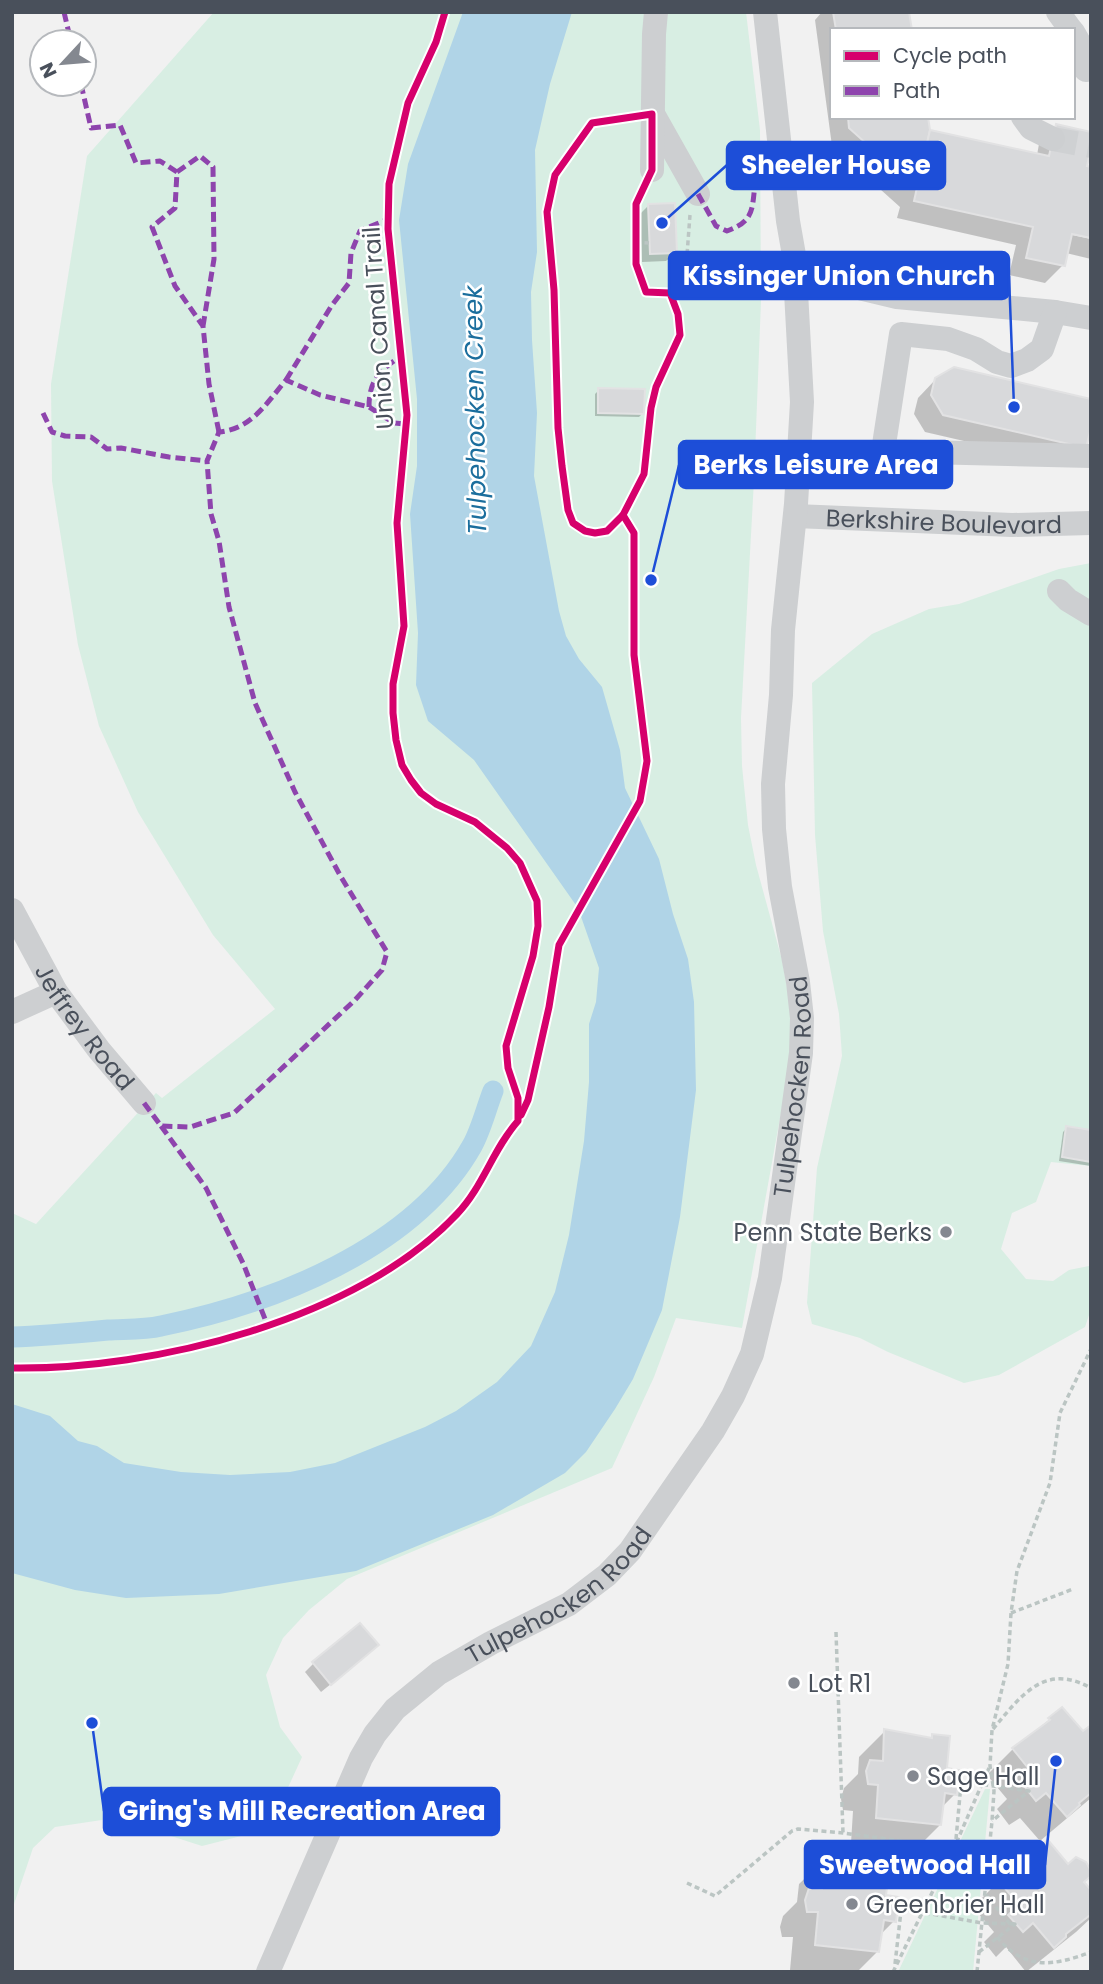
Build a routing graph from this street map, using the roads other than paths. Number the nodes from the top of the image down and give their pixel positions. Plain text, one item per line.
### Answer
1 (656, 12) edge
2 (765, 12) edge
3 (1058, 12) edge
4 (1070, 28) edge
5 (1075, 36) edge
6 (1083, 71) edge
7 (652, 114) junction
8 (1024, 119) edge
9 (1053, 139) tunnel mouth
10 (652, 170) road end
11 (698, 194) road end
12 (830, 281) dead end
13 (1055, 312) junction
14 (1091, 318) edge
15 (1091, 456) edge
16 (795, 510) junction
17 (1091, 523) edge
18 (1059, 591) dead end
19 (1091, 614) edge
20 (12, 910) edge
21 (56, 992) junction
22 (12, 1012) edge
23 (144, 1103) dead end
24 (268, 1972) edge

1 - 7 street
2 - 16 street, Tulpehocken Road
3 - 4 street
5 - 6 street
7 - 10 street
7 - 11 street
8 - 9 street
12 - 13 street
13 - 14 street
13 - 15 street
16 - 17 street, Berkshire Boulevard
16 - 24 street, Tulpehocken Road
18 - 19 street
20 - 21 street, Jeffrey Road
21 - 22 street
21 - 23 street, Jeffrey Road

